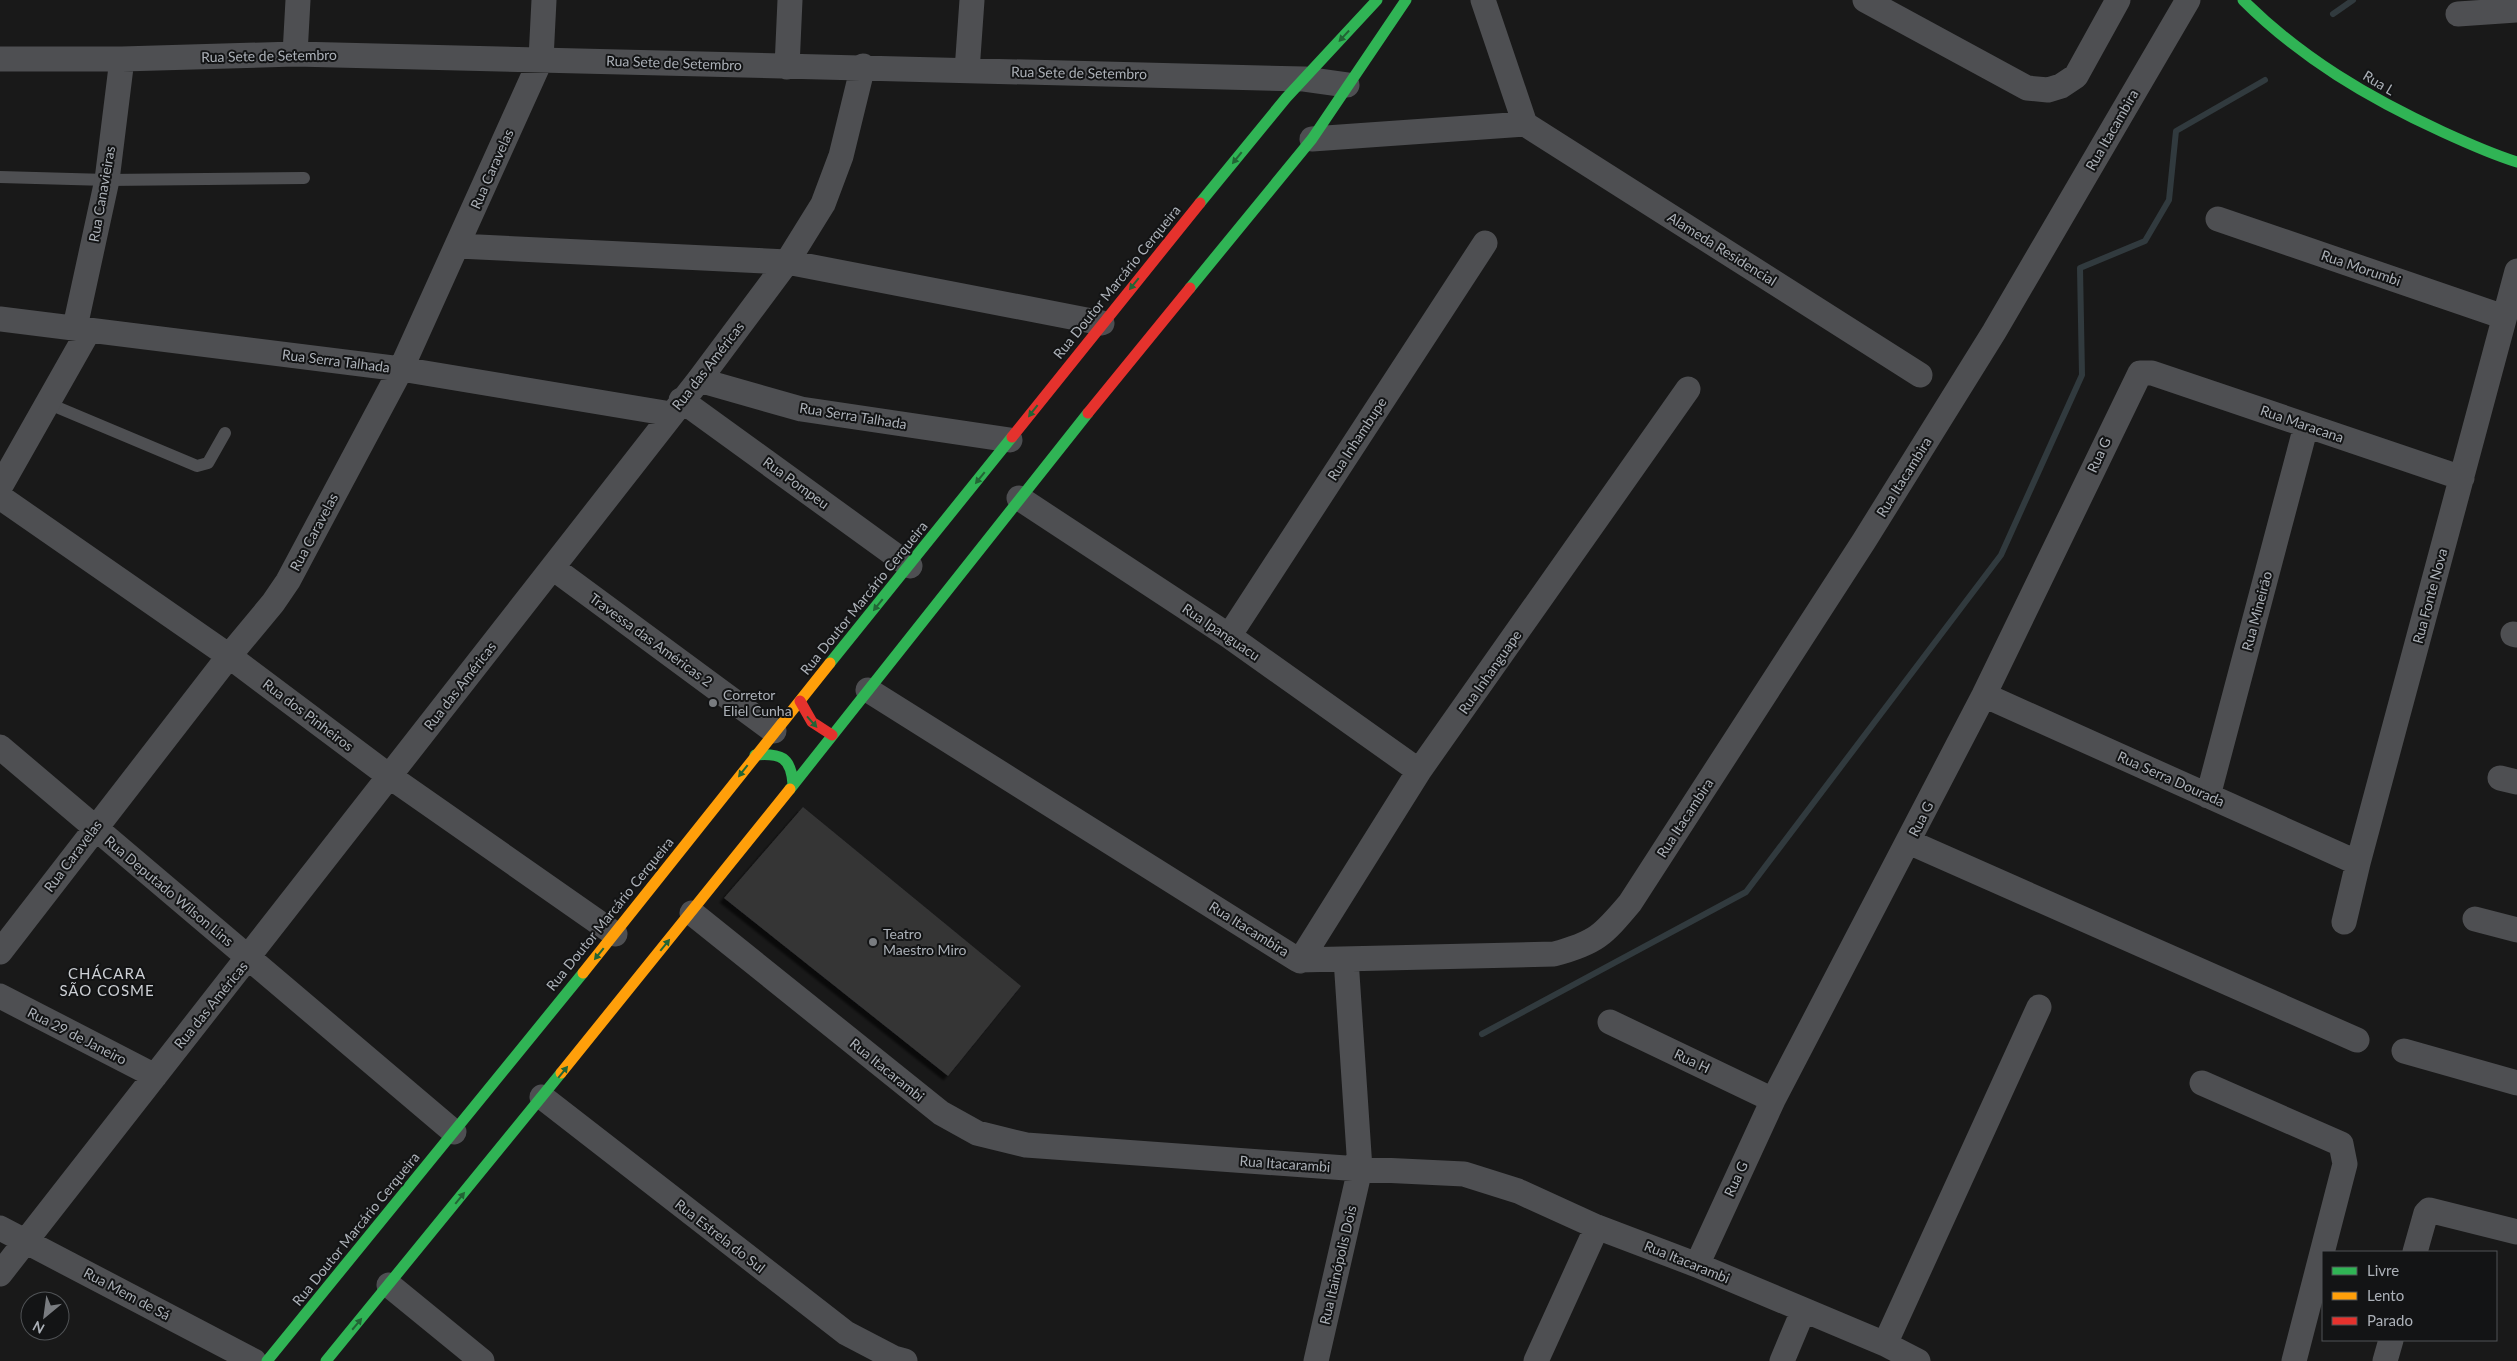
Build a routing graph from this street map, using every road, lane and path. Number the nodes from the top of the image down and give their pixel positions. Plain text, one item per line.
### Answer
1 (298, 0) edge
2 (544, 0) edge
3 (790, 0) edge
4 (972, 0) edge
5 (1377, 0) edge
6 (1406, 0) edge
7 (1483, 0) edge
8 (1865, 0) edge
9 (2118, 0) edge
10 (2188, 0) edge
11 (2242, 0) edge
12 (2517, 10) edge
13 (2458, 14) dead end
14 (295, 54) junction
15 (0, 59) edge
16 (122, 59) junction
17 (541, 59) junction
18 (863, 66) junction
19 (787, 67) junction
20 (968, 71) junction
21 (1304, 79) junction
22 (1347, 85) junction
23 (1525, 124) junction
24 (1312, 139) junction
25 (2517, 162) edge
26 (0, 177) edge
27 (304, 178) dead end
28 (107, 180) junction
29 (2218, 219) dead end
30 (1485, 243) dead end
31 (458, 246) junction
32 (787, 262) junction
33 (2517, 271) edge
34 (2504, 317) junction
35 (0, 319) edge
36 (1102, 323) junction
37 (82, 329) junction
38 (401, 369) junction
39 (2142, 372) joint
40 (1920, 375) dead end
41 (699, 380) junction
42 (1688, 389) dead end
43 (47, 403) junction
44 (676, 407) junction
45 (2306, 426) junction
46 (226, 433) dead end
47 (1010, 440) junction
48 (2462, 478) junction
49 (0, 487) edge
50 (0, 497) edge
51 (1019, 498) junction
52 (910, 566) junction
53 (553, 568) junction
54 (1229, 636) junction
55 (229, 656) junction
56 (868, 690) junction
57 (1984, 695) junction
58 (800, 701) junction
59 (774, 731) junction
60 (832, 735) junction
61 (0, 747) edge
62 (755, 755) junction
63 (1419, 771) junction
64 (389, 776) junction
65 (794, 784) junction
66 (2208, 796) junction
67 (95, 827) junction
68 (1909, 842) junction
69 (2358, 863) junction
70 (692, 913) junction
71 (2475, 918) dead end
72 (2344, 922) dead end
73 (2517, 930) edge
74 (615, 934) junction
75 (0, 952) edge
76 (248, 958) junction
77 (1346, 959) junction
78 (1300, 961) junction
79 (0, 996) edge
80 (2039, 1007) dead end
81 (1610, 1022) dead end
82 (2357, 1040) dead end
83 (2404, 1051) dead end
84 (154, 1076) junction
85 (2202, 1083) dead end
86 (2517, 1083) edge
87 (542, 1097) junction
88 (1773, 1100) junction
89 (454, 1132) junction
90 (1360, 1169) junction
91 (1597, 1227) junction
92 (0, 1228) edge
93 (2517, 1232) edge
94 (26, 1240) junction
95 (2322, 1251) edge
96 (2415, 1251) edge
97 (2322, 1253) edge
98 (1697, 1264) junction
99 (0, 1274) edge
100 (389, 1285) junction
101 (1803, 1310) junction
102 (2391, 1341) edge
103 (1885, 1344) junction
104 (254, 1361) edge
105 (267, 1361) edge
106 (326, 1361) edge
107 (482, 1361) edge
108 (905, 1361) edge
109 (1316, 1361) edge
110 (1536, 1361) edge
111 (1782, 1361) edge
112 (1918, 1361) edge
113 (2294, 1361) edge
114 (2385, 1361) edge

1 - 14 street
2 - 17 street
3 - 19 street
4 - 20 street
5 -> 21 street, Rua Doutor Marcário Cerqueira
6 - 22 street
7 - 23 street
8 - 9 street
10 - 77 street, Rua Itacambira
11 - 25 street, Rua L
12 - 13 street
14 - 16 street, Rua Sete de Setembro
14 - 17 street, Rua Sete de Setembro
15 - 16 street, Rua Sete de Setembro
16 - 28 street, Rua Canavieiras
17 - 19 street, Rua Sete de Setembro
17 - 31 street, Rua Caravelas
18 - 19 street, Rua Sete de Setembro
18 - 20 street, Rua Sete de Setembro
18 - 32 street, Rua das Américas
20 - 21 street, Rua Sete de Setembro
21 - 22 street, Rua Sete de Setembro
21 -> 36 street, Rua Doutor Marcário Cerqueira
22 - 24 street
23 - 24 street
23 - 40 street, Alameda Residencial
24 - 51 street
26 - 28 lane
27 - 28 lane
28 - 37 street, Rua Canavieiras
29 - 34 street, Rua Morumbi
30 - 54 street, Rua Inhambupe
31 - 32 street
31 - 38 street, Rua Caravelas
32 - 36 street
32 - 41 street, Rua das Américas
33 - 34 street, Rua Fonte Nova
34 - 48 street, Rua Fonte Nova
35 - 37 street, Rua Serra Talhada
36 -> 47 street, Rua Doutor Marcário Cerqueira
37 - 38 street, Rua Serra Talhada
37 - 43 street, Rua Canavieiras
38 - 44 street, Rua Serra Talhada
38 - 55 street, Rua Caravelas
39 - 45 street, Rua Maracana
39 - 57 street, Rua G
41 - 44 street, Rua das Américas
41 - 47 street, Rua Serra Talhada
42 - 63 street, Rua Inhanguape
43 - 46 lane
43 - 49 street, Rua Canavieiras
44 - 52 street, Rua Pompeu
44 - 53 street, Rua das Américas
45 - 48 street, Rua Maracana
45 - 66 street, Rua Mineirão
47 -> 52 street, Rua Doutor Marcário Cerqueira
48 - 69 street, Rua Fonte Nova
50 - 55 street, Rua dos Pinheiros
51 - 54 street, Rua Ipanguacu
51 - 56 street
52 -> 58 street, Rua Doutor Marcário Cerqueira
53 - 59 street, Travessa das Américas 2
53 - 64 street, Rua das Américas
54 - 63 street, Rua Ipanguacu
55 - 64 street, Rua dos Pinheiros
55 - 67 street, Rua Caravelas
56 - 60 street
56 - 78 street, Rua Itacambira
57 - 66 street, Rua Serra Dourada
57 - 68 street, Rua G
58 - 59 street, Rua Doutor Marcário Cerqueira
58 -> 60 street
59 - 62 street, Rua Doutor Marcário Cerqueira
60 - 65 street
61 - 67 street, Rua Deputado Wilson Lins
62 - 65 street
62 -> 74 street, Rua Doutor Marcário Cerqueira
63 - 78 street, Rua Inhanguape
64 - 74 street, Rua dos Pinheiros
64 - 76 street, Rua das Américas
65 - 70 street
66 - 69 street, Rua Serra Dourada
67 - 75 street, Rua Caravelas
67 - 76 street, Rua Deputado Wilson Lins
68 - 82 street
68 - 88 street, Rua G
69 - 72 street, Rua Fonte Nova
87 -> 70 street
70 - 90 street, Rua Itacarambi
71 - 73 street
74 -> 89 street, Rua Doutor Marcário Cerqueira
76 - 84 street, Rua das Américas
76 - 89 street, Rua Deputado Wilson Lins
77 - 78 street, Rua Itacambira
77 - 90 street, Rua Itainópolis Dois
79 - 84 street, Rua 29 de Janeiro
80 - 103 street
81 - 88 street, Rua H
83 - 86 street
84 - 94 street, Rua das Américas
85 - 95 street
100 -> 87 street
87 - 108 street, Rua Estrela do Sul
88 - 98 street, Rua G
89 - 105 street, Rua Doutor Marcário Cerqueira
90 - 91 street, Rua Itacarambi
90 - 109 street, Rua Itainópolis Dois
91 - 98 street, Rua Itacarambi
91 - 110 street
92 - 94 street, Rua Mem de Sá
93 - 96 street
94 - 99 street, Rua das Américas
94 - 104 street, Rua Mem de Sá
97 - 113 street
98 - 101 street, Rua Itacarambi
106 -> 100 street
100 - 107 street
101 - 103 street, Rua Itacarambi
101 - 111 street
102 - 114 street
103 - 112 street, Rua Itacarambi

